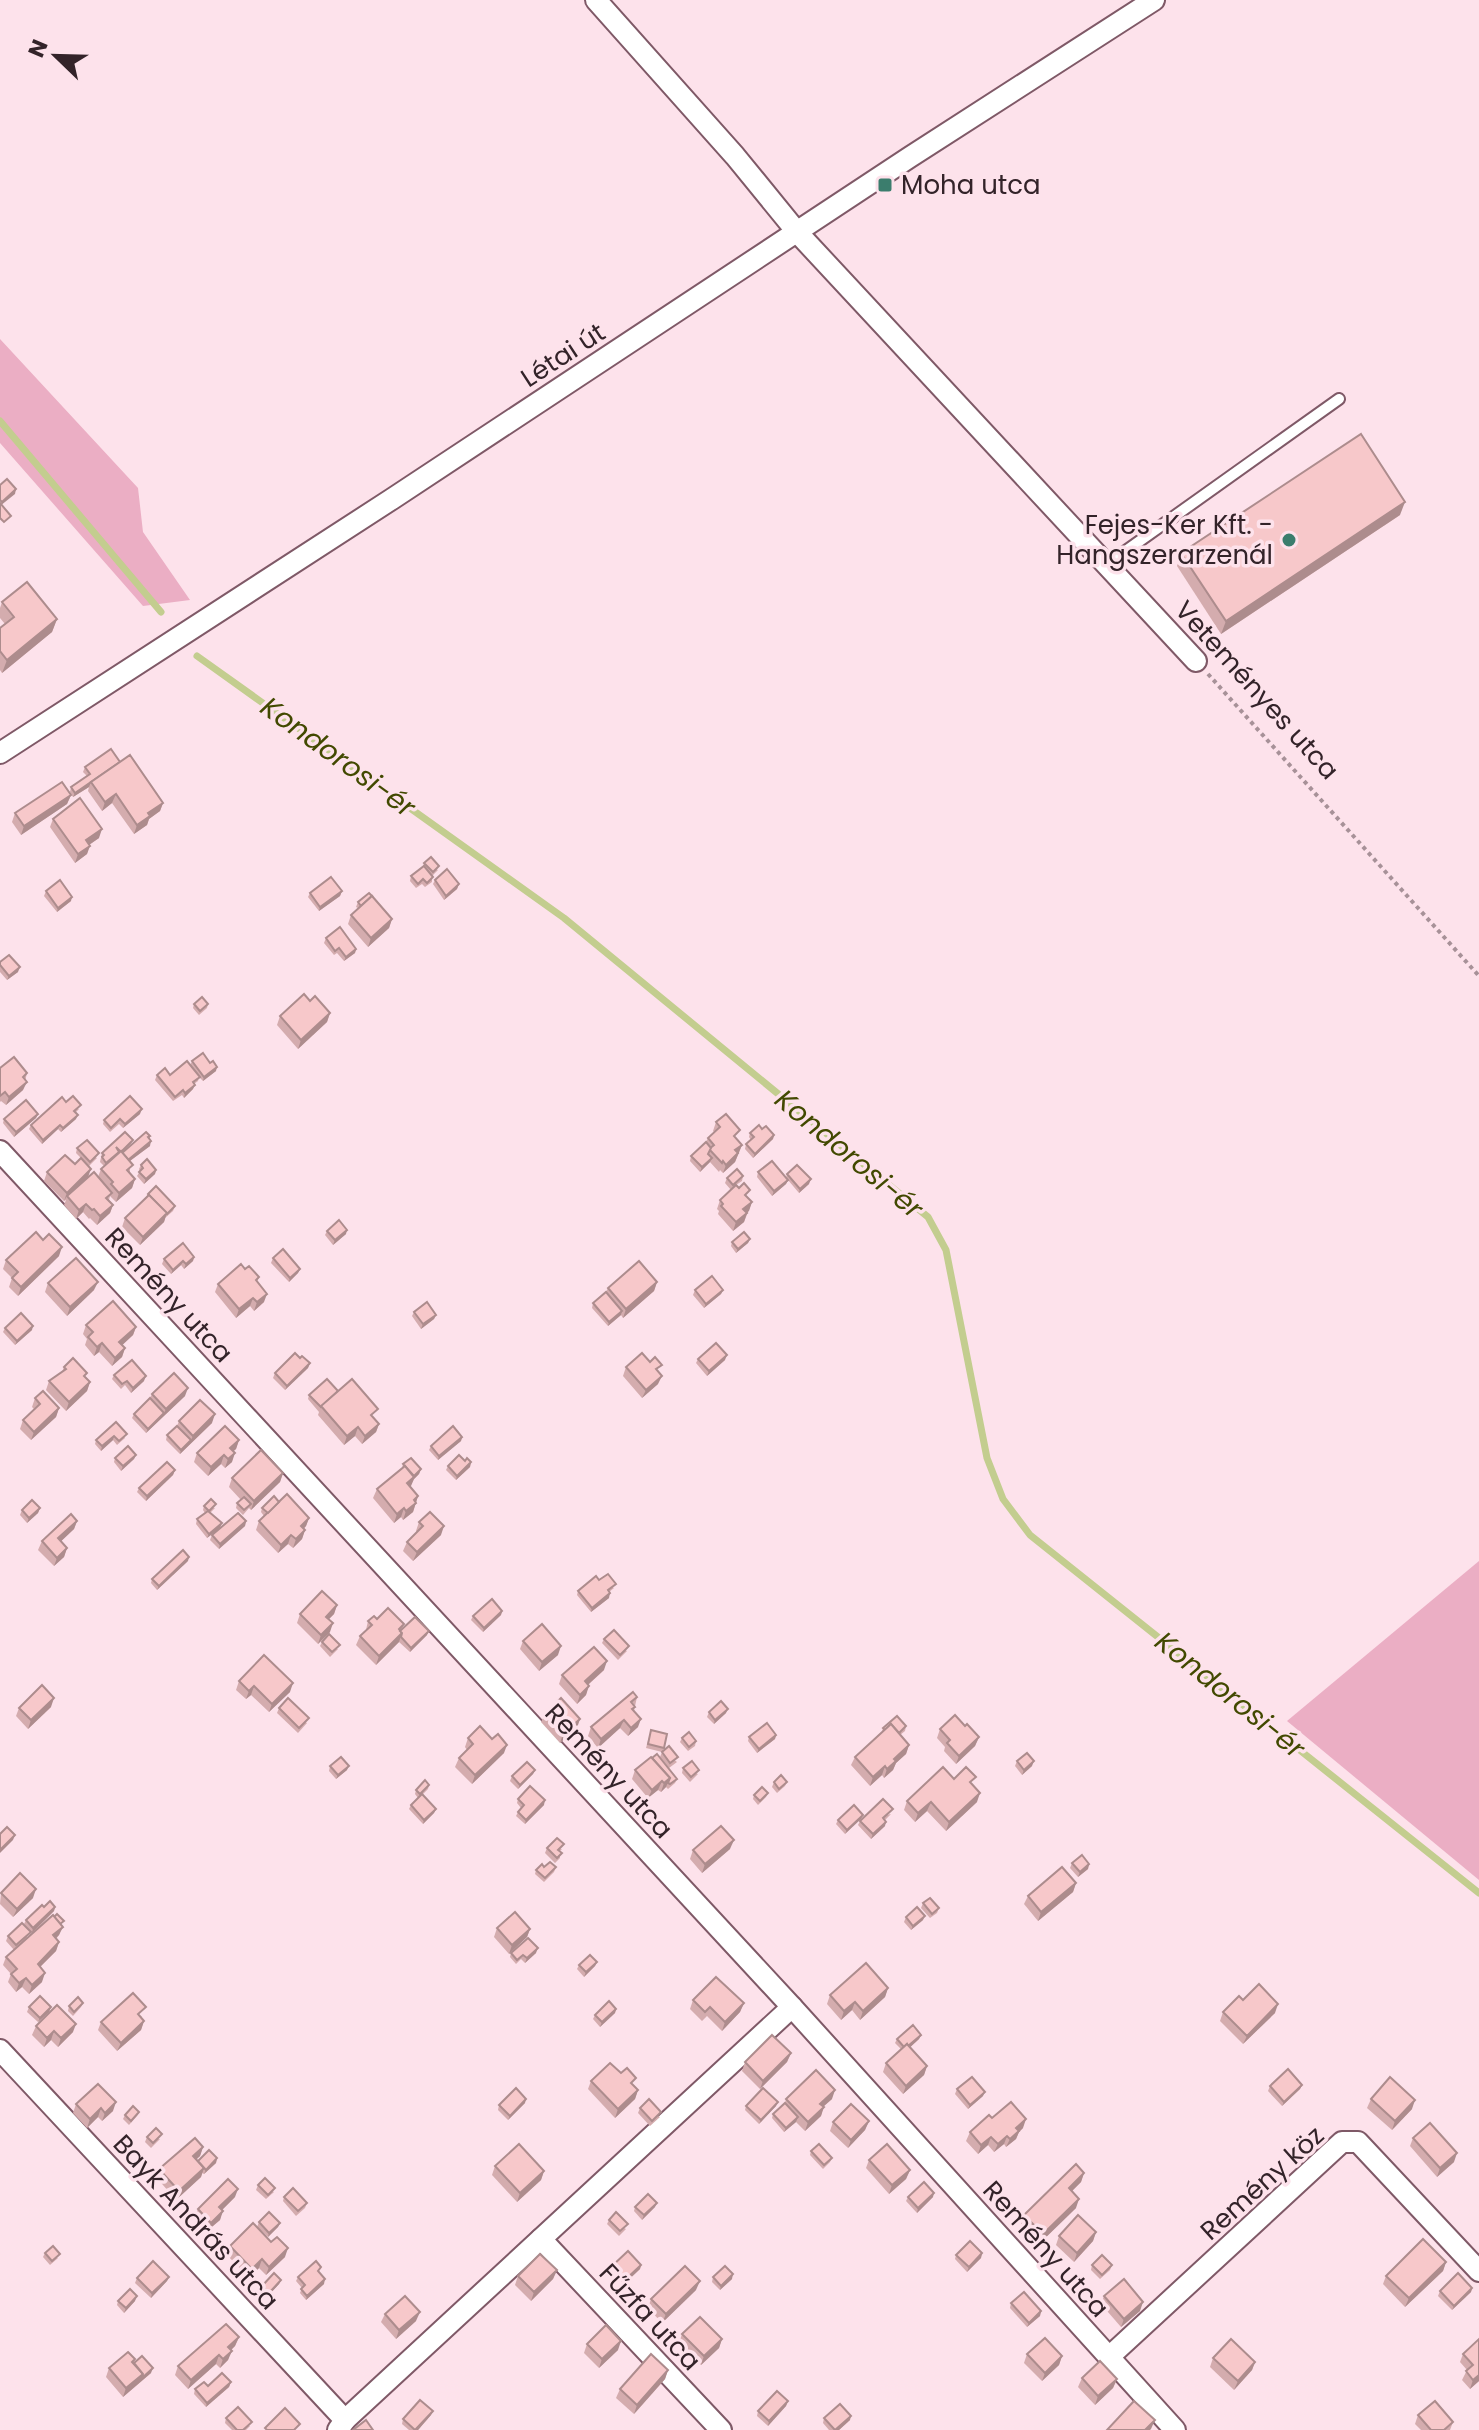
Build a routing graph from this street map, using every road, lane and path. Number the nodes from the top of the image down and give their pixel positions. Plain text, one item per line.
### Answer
1 (596, 0) edge
2 (1154, 0) edge
3 (797, 232) junction
4 (1339, 399) dead end
5 (1108, 566) junction
6 (1196, 661) joint
7 (0, 753) edge
8 (1479, 976) edge
9 (0, 1151) edge
10 (792, 2007) junction
11 (0, 2050) edge
12 (541, 2239) junction
13 (1479, 2271) edge
14 (1109, 2357) junction
15 (342, 2425) edge
16 (721, 2430) edge
17 (1175, 2430) edge

1 - 3 street
2 - 3 street, Létai út
3 - 5 street, Veteményes utca
3 - 7 street, Létai út
4 - 5 lane
5 - 6 street, Veteményes utca
6 - 8 path, Veteményes utca
9 - 10 street, Remény utca
10 - 12 street
10 - 14 street, Remény utca
11 - 15 street, Bayk András utca
12 - 15 street
12 - 16 street, Fűzfa utca
13 - 14 street, Remény köz
14 - 17 street, Remény utca

